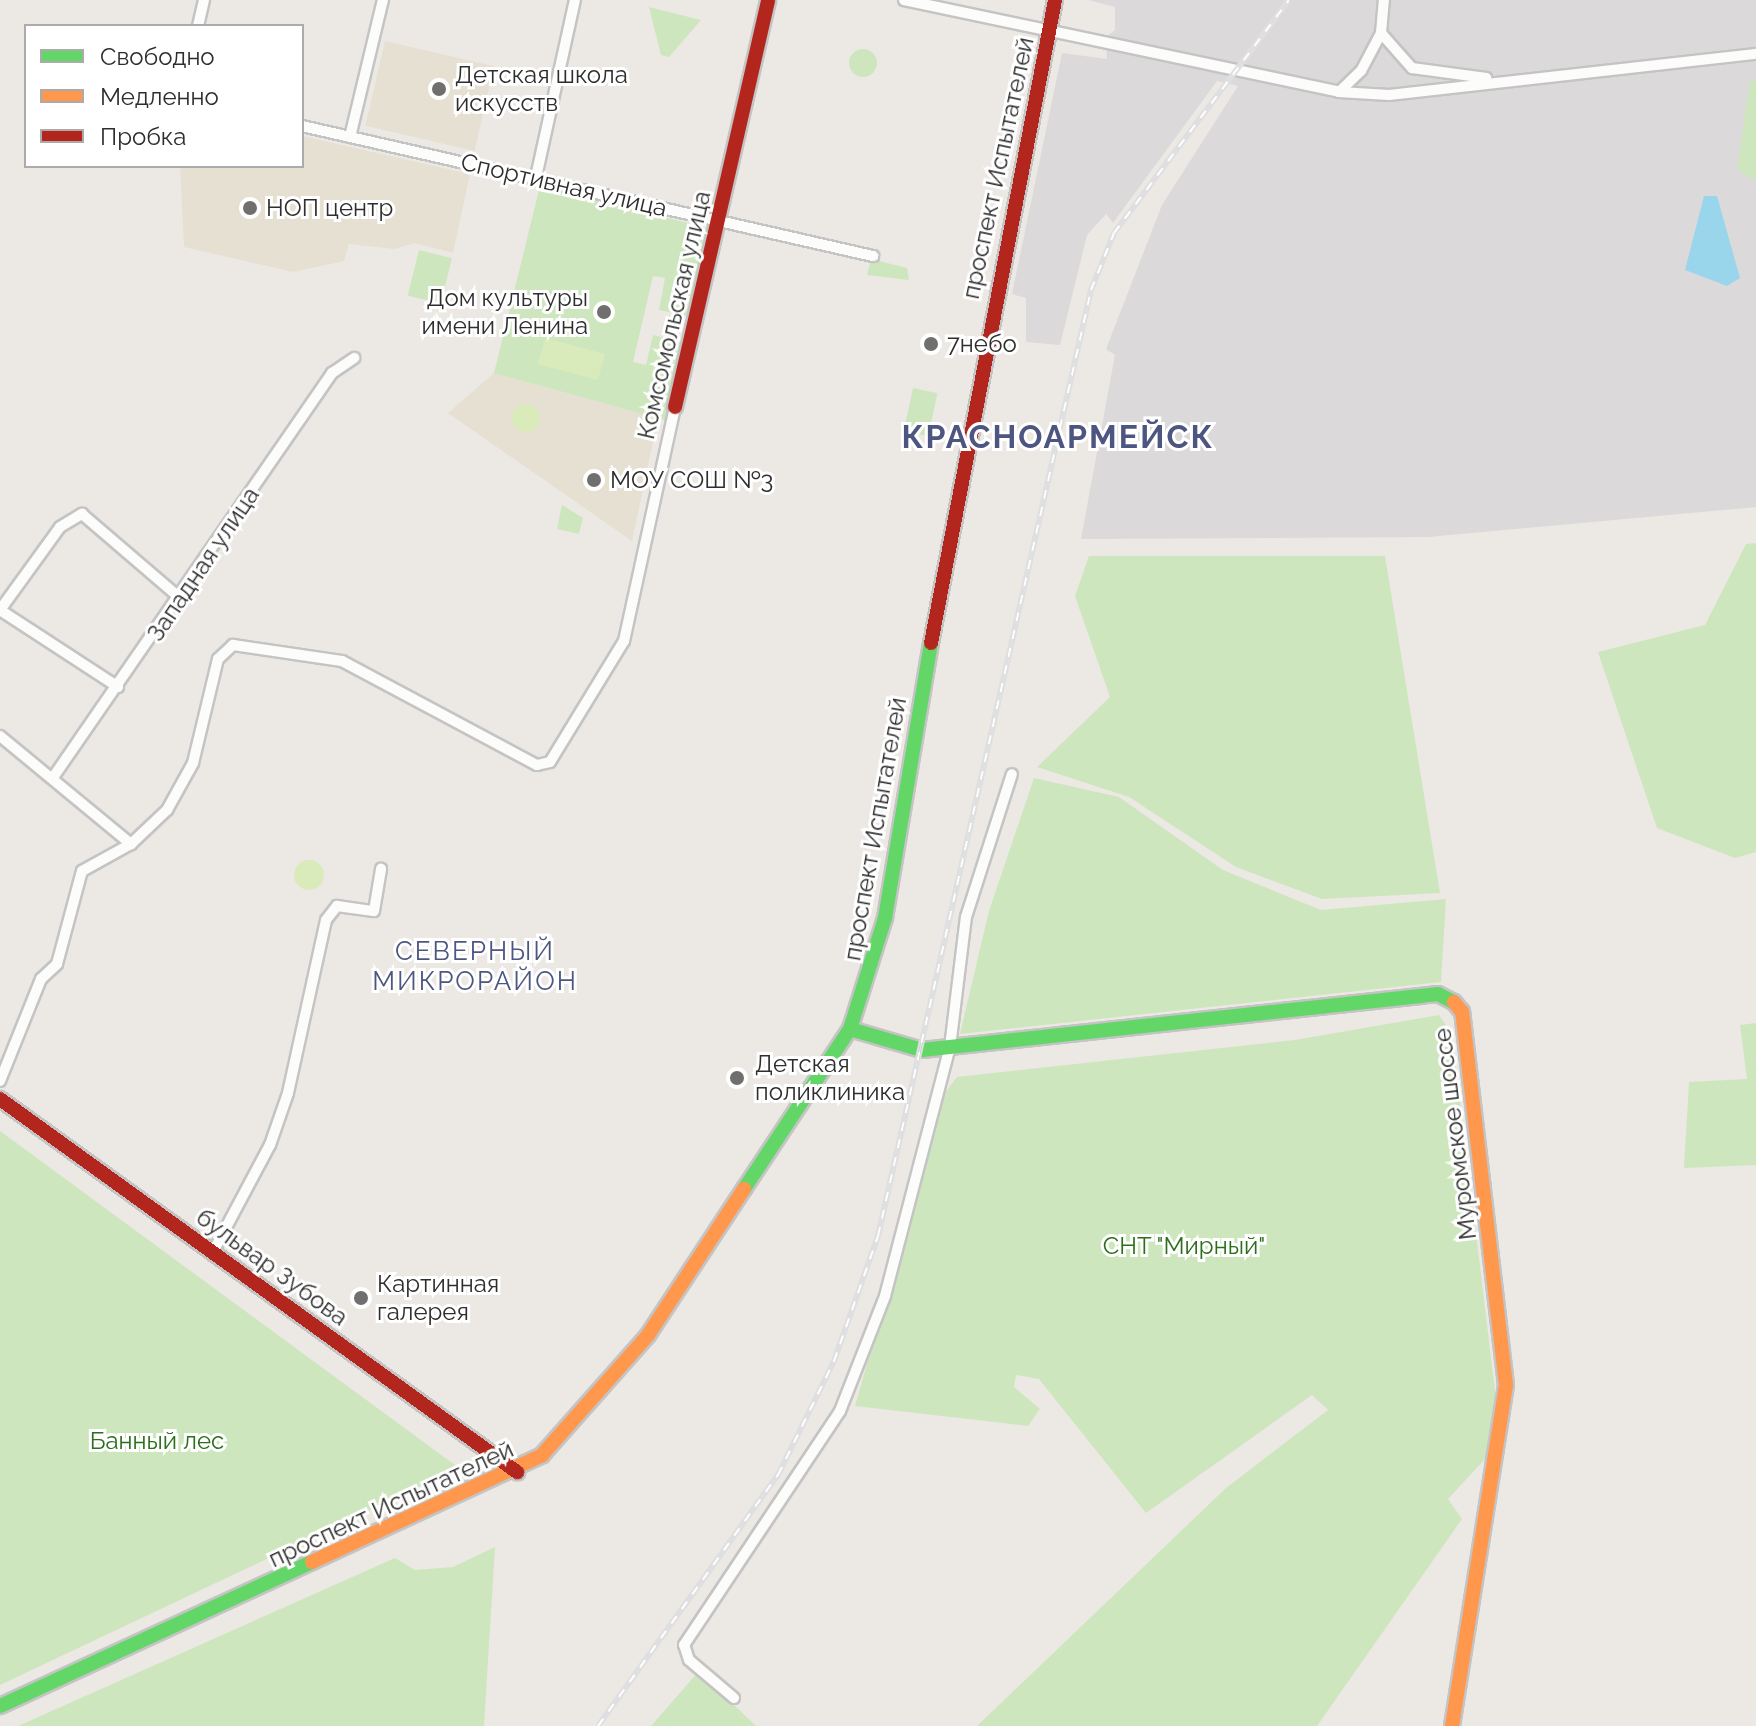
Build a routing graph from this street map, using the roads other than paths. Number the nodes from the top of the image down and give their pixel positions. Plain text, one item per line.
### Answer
1 (204, 0) edge
2 (383, 0) edge
3 (575, 0) edge
4 (768, 0) edge
5 (904, 0) edge
6 (1055, 0) edge
7 (1384, 0) edge
8 (198, 24) edge
9 (1048, 31) junction
10 (1381, 33) junction
11 (1756, 54) edge
12 (1504, 80) junction
13 (1339, 92) junction
14 (304, 126) edge
15 (350, 137) junction
16 (536, 177) junction
17 (718, 221) junction
18 (873, 256) dead end
19 (354, 358) dead end
20 (675, 407) joint
21 (180, 598) junction
22 (0, 610) edge
23 (118, 687) junction
24 (0, 736) edge
25 (1012, 774) dead end
26 (54, 776) junction
27 (131, 844) junction
28 (381, 869) dead end
29 (850, 1029) junction
30 (950, 1047) junction
31 (0, 1081) edge
32 (0, 1099) edge
33 (213, 1252) junction
34 (517, 1472) junction
35 (734, 1698) dead end
36 (0, 1706) edge
37 (1452, 1726) edge

1 - 8 street
2 - 15 street
3 - 16 street
4 - 17 street, Комсомольская улица
5 - 9 street
6 - 9 street, проспект Испытателей
7 - 10 street
9 - 13 street
9 - 29 street, проспект Испытателей
10 - 12 street
10 - 13 street
11 - 12 street
12 - 13 street
14 - 15 street, Спортивная улица
15 - 16 street, Спортивная улица
16 - 17 street, Спортивная улица
17 - 18 street, Спортивная улица
17 - 20 street, Комсомольская улица
19 - 21 street, Западная улица
20 - 27 street, Комсомольская улица
21 - 22 street
21 - 23 street, Западная улица
22 - 23 street
23 - 26 street, Западная улица
24 - 26 street
25 - 30 street
26 - 27 street
27 - 31 street
28 - 33 street
29 - 30 street, Муромское шоссе
29 - 34 street, проспект Испытателей
30 - 35 street
30 - 37 street, Муромское шоссе
32 - 33 street, бульвар Зубова
33 - 34 street, бульвар Зубова
34 - 36 street, проспект Испытателей

